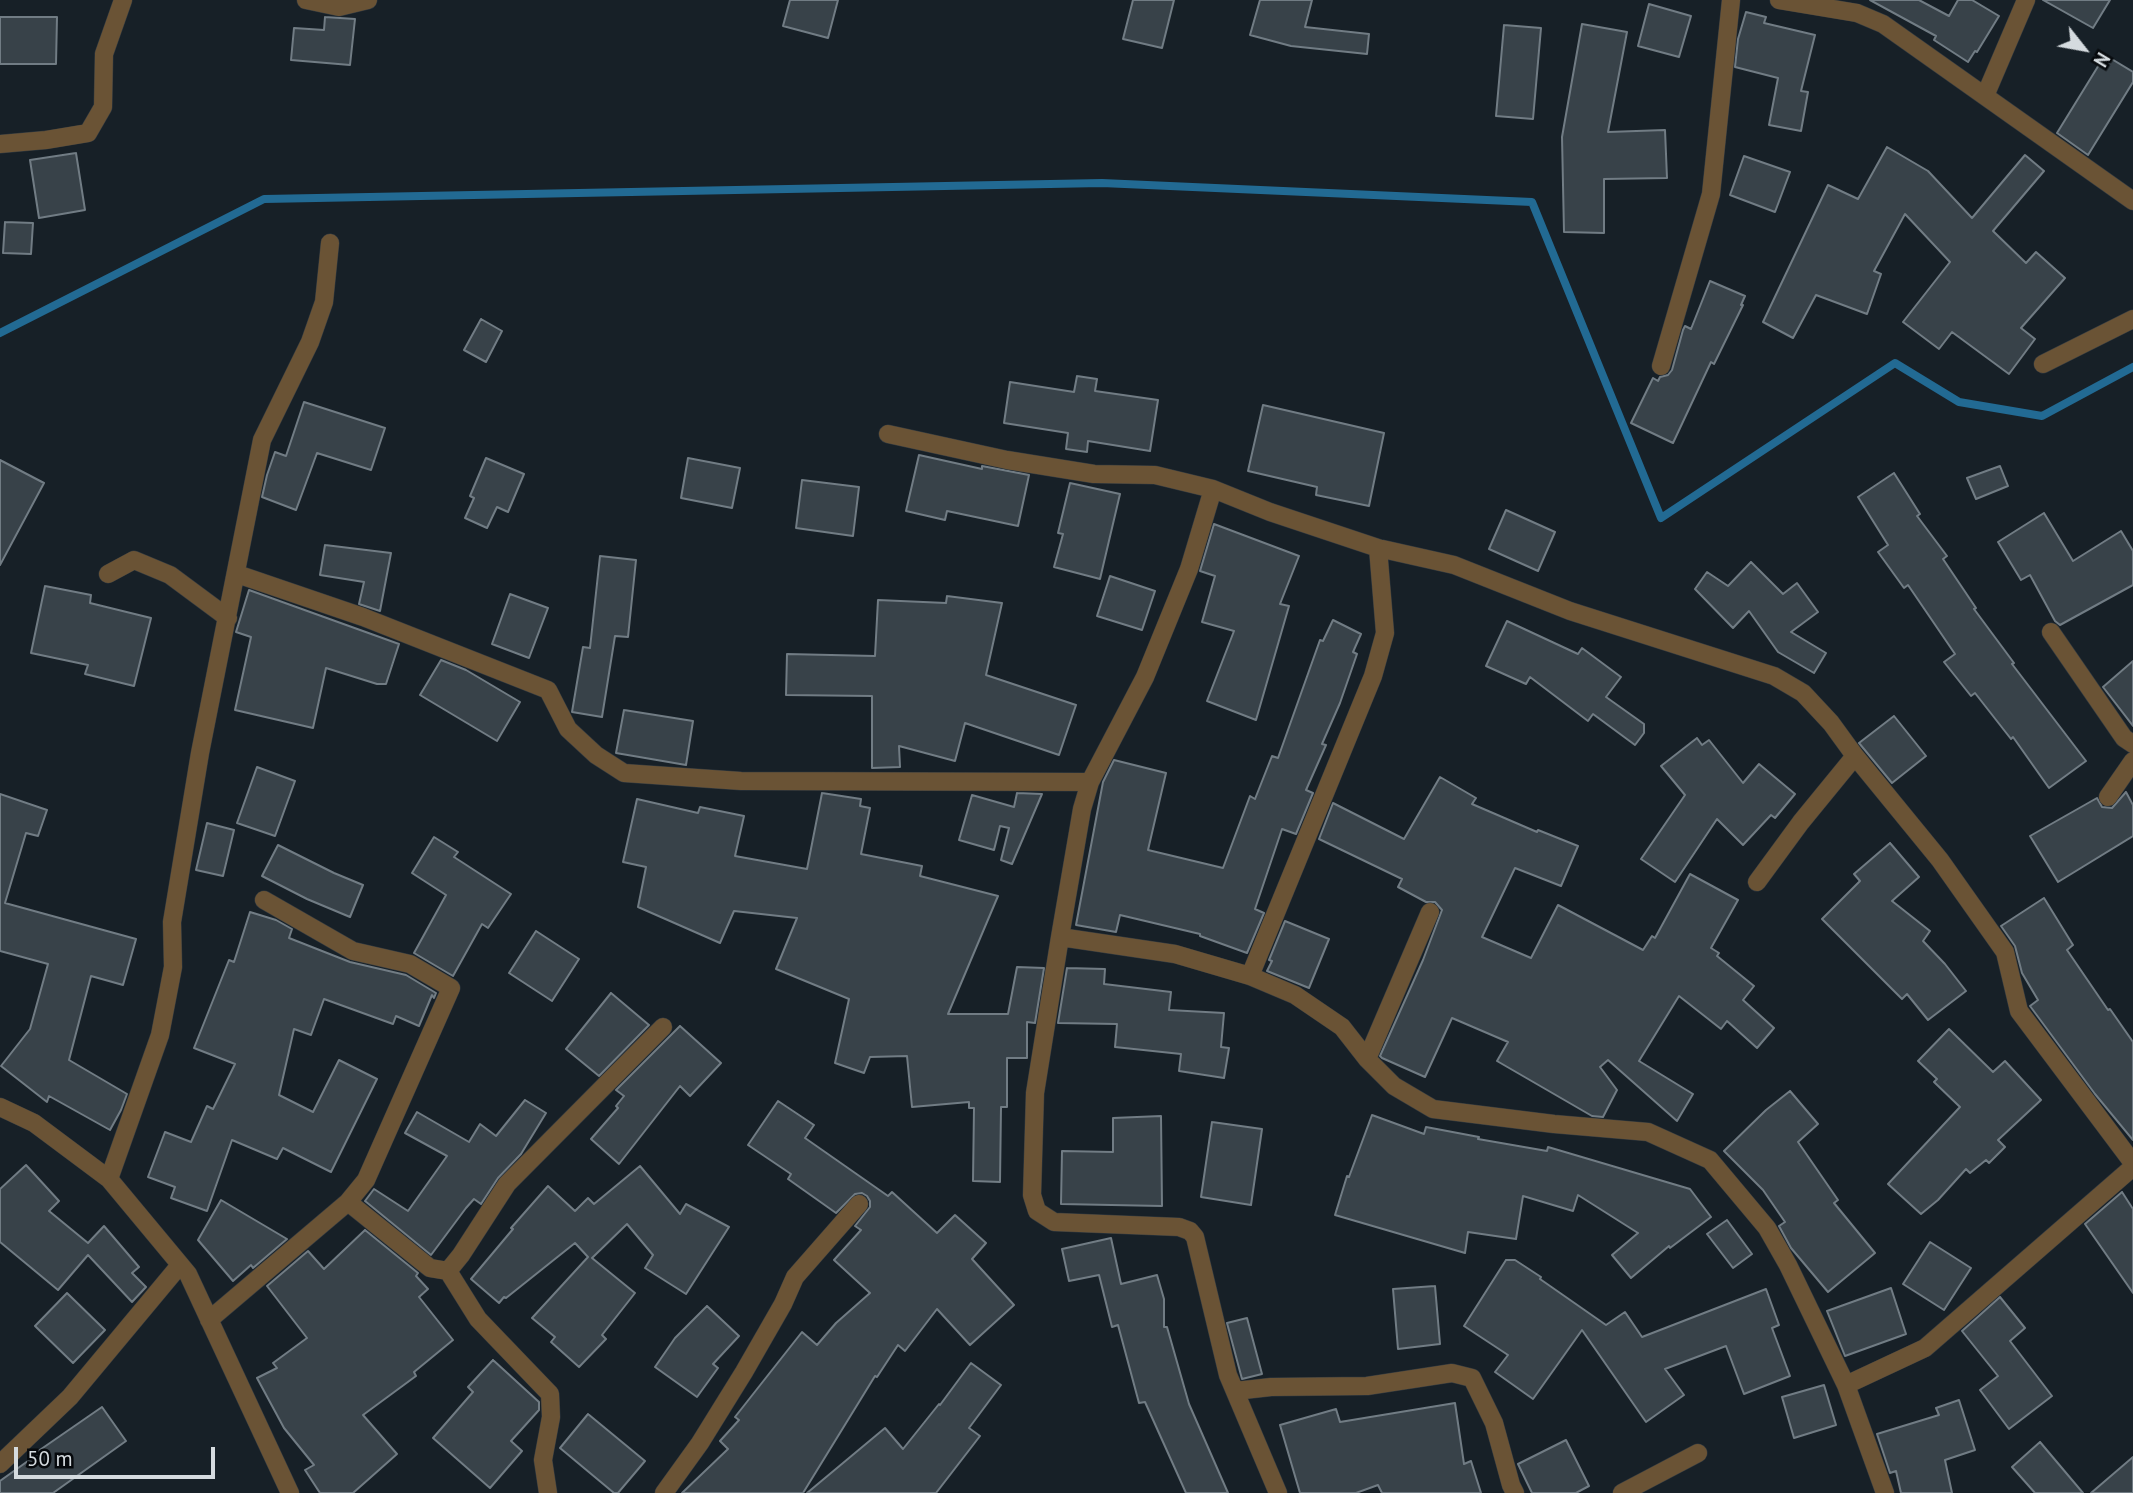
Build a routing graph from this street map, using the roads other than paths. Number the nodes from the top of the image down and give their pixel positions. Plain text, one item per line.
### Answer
1 (122, 0) edge
2 (306, 0) edge
3 (368, 0) edge
4 (1731, 0) edge
5 (1779, 0) edge
6 (2026, 0) edge
7 (1985, 96) junction
8 (0, 144) edge
9 (2133, 201) edge
10 (330, 243) dead end
11 (2133, 319) edge
12 (2043, 365) dead end
13 (1661, 366) dead end
14 (888, 434) dead end
15 (1213, 489) junction
16 (1378, 548) junction
17 (108, 574) dead end
18 (237, 574) junction
19 (228, 618) junction
20 (2051, 632) dead end
21 (2133, 744) edge
22 (1856, 756) junction
23 (2133, 761) edge
24 (1090, 782) junction
25 (2108, 797) dead end
26 (1757, 882) dead end
27 (264, 900) dead end
28 (1430, 912) dead end
29 (1060, 937) junction
30 (1251, 976) junction
31 (663, 1027) dead end
32 (1367, 1059) junction
33 (0, 1107) edge
34 (2133, 1165) edge
35 (110, 1179) junction
36 (348, 1202) junction
37 (859, 1204) dead end
38 (180, 1265) junction
39 (448, 1271) junction
40 (209, 1320) junction
41 (1846, 1385) junction
42 (1235, 1391) junction
43 (1698, 1453) dead end
44 (0, 1464) edge
45 (290, 1493) edge
46 (548, 1493) edge
47 (664, 1493) edge
48 (1278, 1493) edge
49 (1515, 1493) edge
50 (1622, 1493) edge
51 (1885, 1493) edge

1 - 8 street
2 - 3 street
4 - 13 street
5 - 7 street
6 - 7 street
7 - 9 street
10 - 18 street
11 - 12 street
14 - 15 street
15 - 16 street
15 - 24 street
16 - 22 street
16 - 30 street
17 - 19 street
18 - 19 street
18 - 24 street
19 - 35 street
20 - 21 street
22 - 26 street
22 - 34 street
23 - 25 street
24 - 29 street
27 - 36 street
28 - 32 street
29 - 30 street
29 - 42 street
30 - 32 street
31 - 39 street
32 - 41 street
33 - 35 street
34 - 41 street
35 - 38 street
36 - 39 street
36 - 40 street
37 - 47 street
38 - 40 street
38 - 44 street
39 - 46 street
40 - 45 street
41 - 51 street
42 - 48 street
42 - 49 street
43 - 50 street

